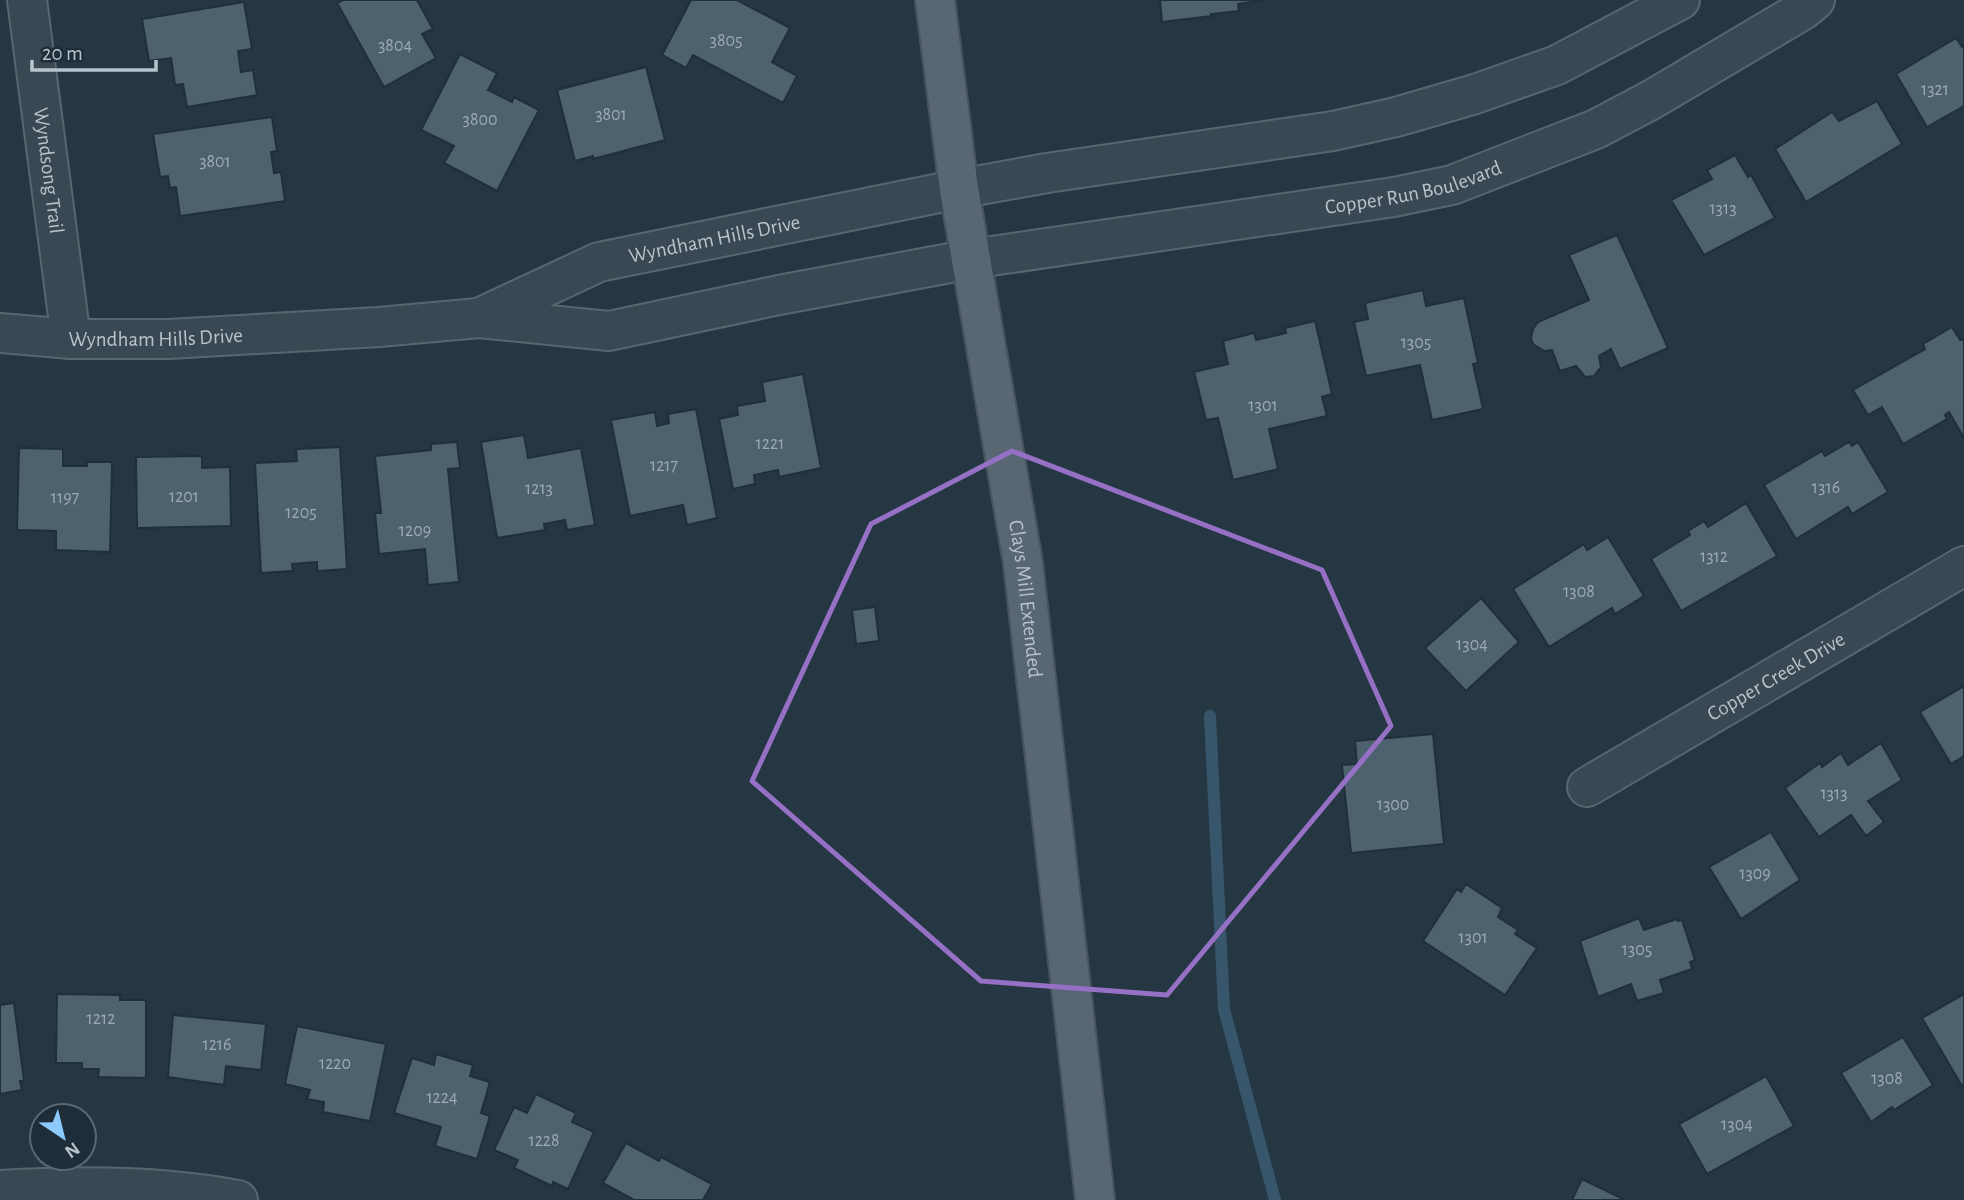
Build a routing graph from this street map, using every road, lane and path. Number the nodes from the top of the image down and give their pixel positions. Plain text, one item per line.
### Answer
1 (27, 0) edge
2 (935, 0) edge
3 (1680, 0) edge
4 (1815, 0) edge
5 (959, 188) junction
6 (971, 259) junction
7 (480, 318) junction
8 (0, 333) edge
9 (71, 339) junction
10 (1964, 566) edge
11 (1587, 787) dead end
12 (0, 1189) edge
13 (239, 1200) edge
14 (1095, 1200) edge

1 - 9 street, Wyndsong Trail
2 - 5 main road, Clays Mill Extended
3 - 5 street
4 - 6 street, Copper Run Boulevard
5 - 6 main road, Clays Mill Extended
5 - 7 street, Wyndham Hills Drive
6 - 7 street, Wyndham Hills Drive
6 - 14 main road, Clays Mill Extended
7 - 9 street, Wyndham Hills Drive
8 - 9 street, Wyndham Hills Drive
10 - 11 street, Copper Creek Drive
12 - 13 street

